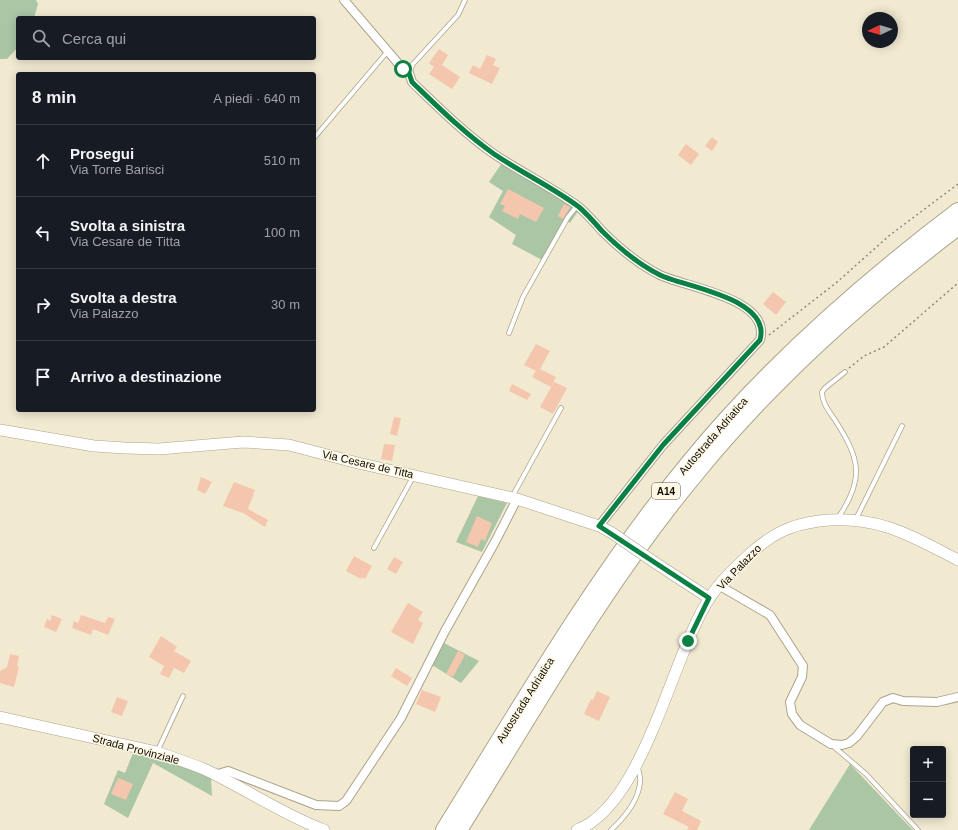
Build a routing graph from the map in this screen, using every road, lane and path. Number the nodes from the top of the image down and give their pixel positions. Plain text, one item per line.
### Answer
1 (344, 0) edge
2 (465, 0) edge
3 (388, 51) junction
4 (409, 73) junction
5 (316, 136) edge
6 (958, 184) edge
7 (577, 206) junction
8 (958, 212) edge
9 (958, 227) edge
10 (958, 282) edge
11 (509, 333) dead end
12 (761, 338) junction
13 (845, 372) joint
14 (561, 408) dead end
15 (902, 426) dead end
16 (0, 430) edge
17 (414, 475) junction
18 (515, 498) junction
19 (838, 519) junction
20 (856, 519) junction
21 (599, 526) junction
22 (374, 548) dead end
23 (958, 560) edge
24 (720, 586) junction
25 (709, 598) junction
26 (183, 696) dead end
27 (958, 697) edge
28 (0, 717) edge
29 (831, 744) junction
30 (157, 752) junction
31 (637, 765) junction
32 (214, 775) junction
33 (324, 830) edge
34 (444, 830) edge
35 (459, 830) edge
36 (578, 830) edge
37 (611, 830) edge
38 (918, 830) edge

1 - 3 street
2 - 4 lane
3 - 4 street
3 - 5 lane
4 - 7 street
6 - 12 path
7 - 11 lane
7 - 12 street
8 - 34 highway, Autostrada Adriatica / A14
9 - 35 highway, Autostrada Adriatica / A14
10 - 13 path
12 - 21 street
13 - 19 lane
14 - 18 lane
15 - 20 lane
16 - 17 street, Via Cesare de Titta
17 - 18 street, Via Cesare de Titta
17 - 22 lane
18 - 21 street, Via Cesare de Titta
18 - 32 street
19 - 20 street, Via Palazzo
19 - 24 street, Via Palazzo
20 - 23 street, Via Palazzo
21 - 25 street, Via Cesare de Titta, bridge
24 - 25 street, Via Palazzo
24 - 29 street
25 - 31 street, Via Palazzo
26 - 30 lane
27 - 29 street
28 - 30 street, Strada Provinziale
29 - 38 lane
30 - 32 street, Strada Provinziale
31 - 36 street, Via Palazzo
31 - 37 lane
32 - 33 street, Strada Provinziale

